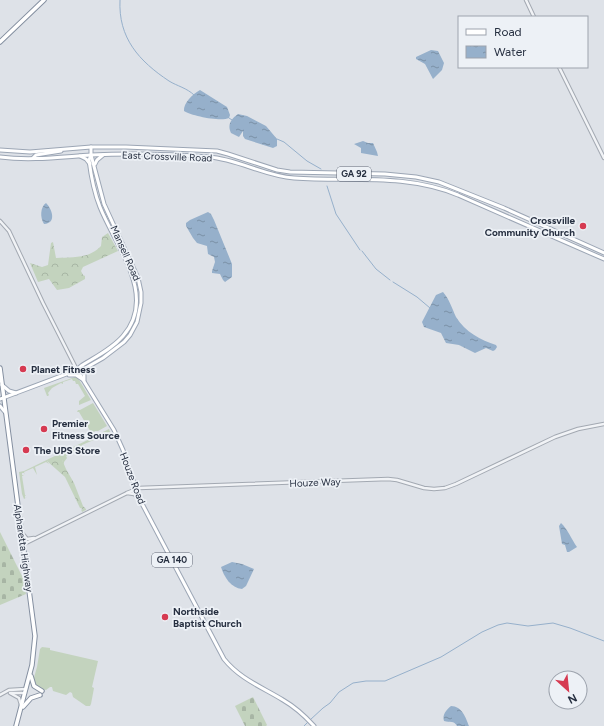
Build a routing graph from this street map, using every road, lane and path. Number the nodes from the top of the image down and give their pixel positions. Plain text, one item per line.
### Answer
1 (44, 0) edge
2 (526, 0) edge
3 (534, 16) edge
4 (0, 42) edge
5 (559, 68) edge
6 (91, 147) junction
7 (0, 150) edge
8 (65, 150) junction
9 (104, 154) junction
10 (91, 155) junction
11 (79, 156) junction
12 (0, 157) edge
13 (604, 158) edge
14 (32, 159) junction
15 (90, 164) junction
16 (94, 166) junction
17 (0, 221) edge
18 (604, 253) edge
19 (604, 259) edge
20 (137, 295) junction
21 (141, 295) junction
22 (0, 368) edge
23 (86, 368) junction
24 (77, 370) junction
25 (66, 375) junction
26 (84, 382) junction
27 (2, 385) junction
28 (18, 393) junction
29 (2, 398) edge
30 (0, 406) edge
31 (6, 413) junction
32 (604, 424) edge
33 (136, 489) junction
34 (127, 493) junction
35 (139, 498) junction
36 (22, 533) junction
37 (40, 536) junction
38 (24, 544) junction
39 (31, 669) junction
40 (26, 691) junction
41 (6, 692) junction
42 (10, 693) junction
43 (0, 695) edge
44 (22, 709) junction
45 (16, 726) edge
46 (314, 726) edge

1 - 4 highway
2 - 3 street
5 - 13 street
6 - 8 main road, East Crossville Road / GA 92
6 - 10 main road, Mansell Road
6 - 18 main road, East Crossville Road / GA 92
7 - 8 main road, East Crossville Road / GA 92
8 - 14 main road
9 - 10 main road, East Crossville Road / GA 92
9 - 16 main road
9 - 19 main road, East Crossville Road / GA 92
10 - 11 main road, East Crossville Road / GA 92
10 - 15 main road, Mansell Road
10 - 16 main road, Mansell Road
11 - 14 main road, East Crossville Road / GA 92
11 - 15 main road
12 - 14 main road, East Crossville Road / GA 92
15 - 20 main road, Mansell Road
16 - 21 main road, Mansell Road
17 - 24 street, Houze Road
20 - 21 main road
20 - 24 main road, Mansell Road
21 - 23 main road, Mansell Road
22 - 27 highway, Alpharetta Highway
23 - 24 main road, Mansell Road
23 - 26 main road
24 - 25 main road, Mansell Road
24 - 26 main road, Houze Road / GA 140
25 - 26 main road
25 - 28 main road, Mansell Road
26 - 33 main road, Houze Road / GA 140
27 - 28 main road
27 - 29 highway, Alpharetta Highway
28 - 29 main road, Mansell Road
29 - 31 highway, Alpharetta Highway
30 - 31 main road
31 - 36 highway, Alpharetta Highway
32 - 33 street, Houze Way
33 - 34 street, Houze Way
33 - 35 main road, Houze Road / GA 140
34 - 35 street
34 - 37 street, Houze Way
35 - 46 main road, Houze Road / GA 140
36 - 37 street
36 - 38 highway, Alpharetta Highway
37 - 38 street, Houze Way
38 - 39 highway, Alpharetta Highway
39 - 40 highway, Alpharetta Highway
39 - 44 highway
40 - 41 street
40 - 42 street
40 - 44 highway, Alpharetta Highway
41 - 42 street
41 - 43 street
42 - 44 street
44 - 45 highway, Alpharetta Highway

